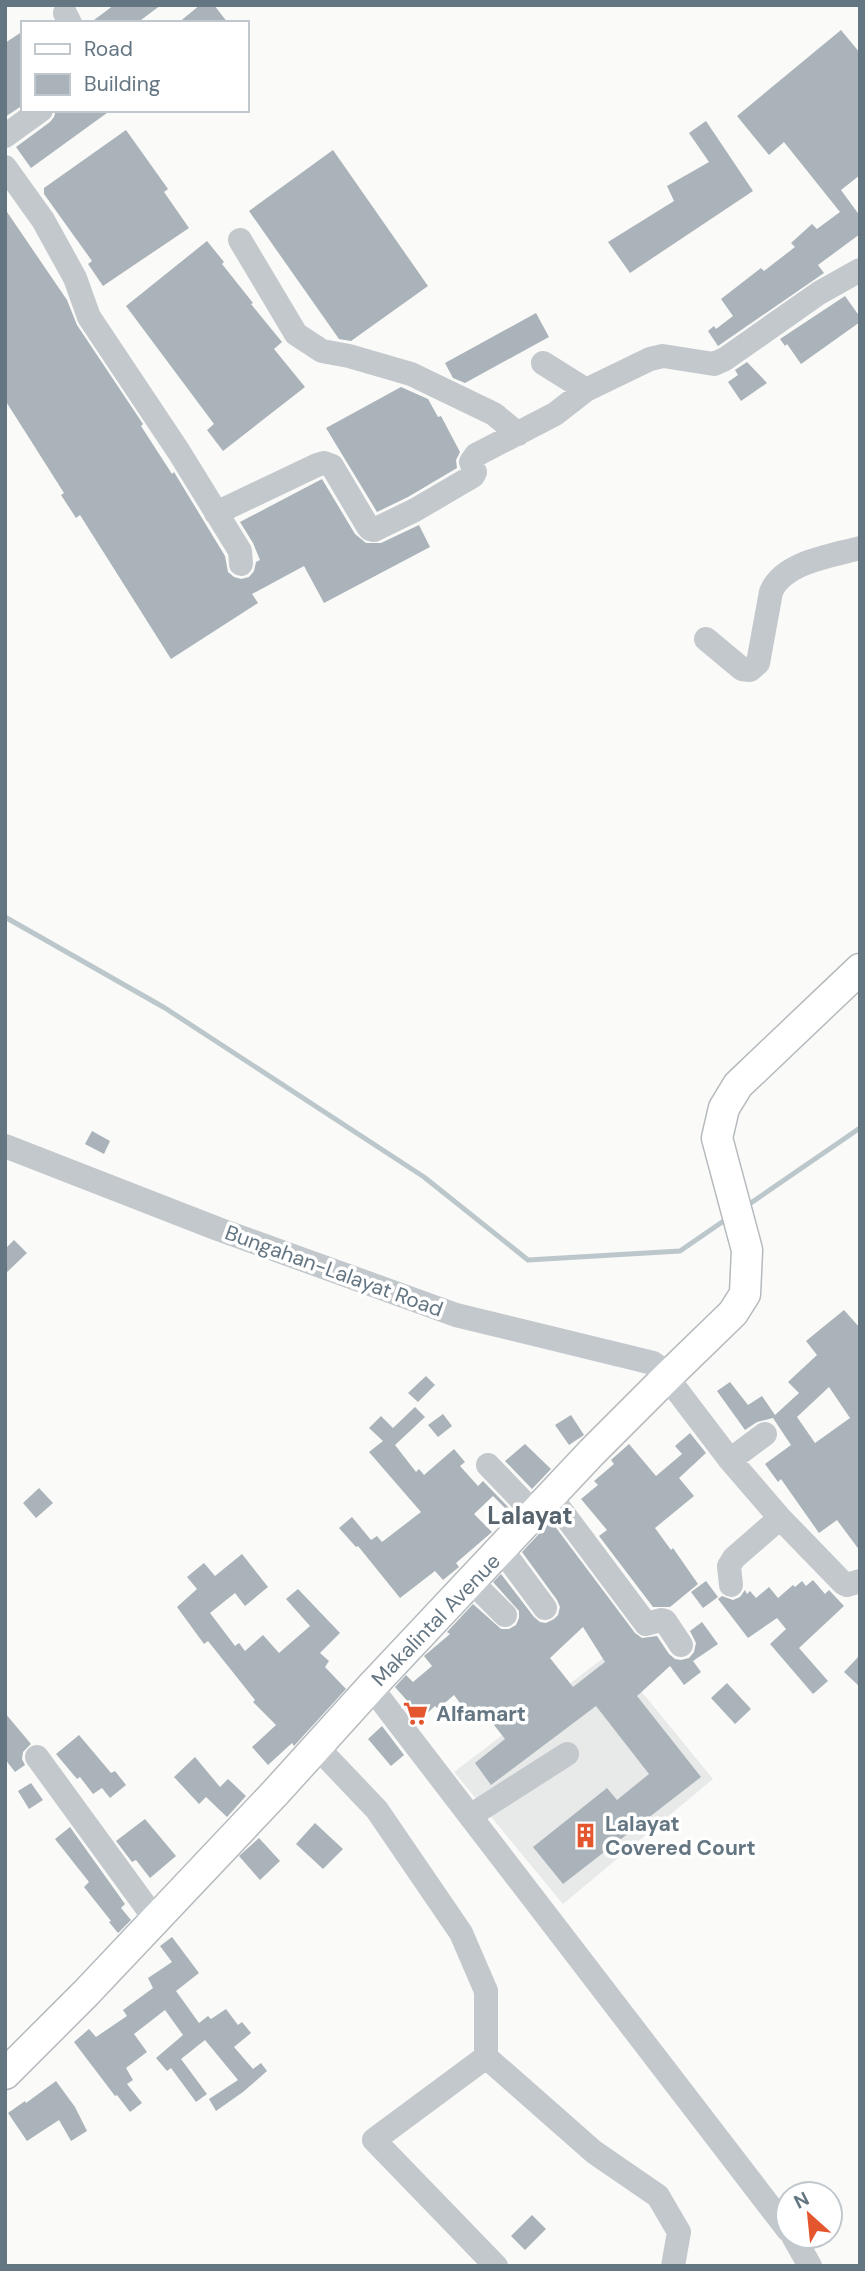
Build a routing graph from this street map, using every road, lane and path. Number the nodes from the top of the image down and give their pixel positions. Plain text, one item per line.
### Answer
1 (38, 112) edge
2 (5, 136) edge
3 (5, 167) edge
4 (240, 240) dead end
5 (860, 270) edge
6 (542, 363) dead end
7 (586, 390) junction
8 (518, 434) junction
9 (216, 513) junction
10 (860, 548) edge
11 (241, 564) dead end
12 (706, 639) dead end
13 (860, 969) edge
14 (5, 1146) edge
15 (667, 1377) junction
16 (765, 1434) dead end
17 (730, 1460) junction
18 (488, 1465) dead end
19 (543, 1506) junction
20 (780, 1518) junction
21 (502, 1550) junction
22 (472, 1581) junction
23 (860, 1581) edge
24 (731, 1585) dead end
25 (545, 1608) dead end
26 (505, 1615) dead end
27 (681, 1645) dead end
28 (371, 1687) junction
29 (318, 1748) junction
30 (567, 1754) dead end
31 (37, 1758) dead end
32 (470, 1816) junction
33 (155, 1919) junction
34 (486, 2057) junction
35 (5, 2074) edge
36 (774, 2212) edge
37 (801, 2250) edge
38 (496, 2266) edge
39 (673, 2266) edge
40 (810, 2266) edge

1 - 2 street
3 - 9 street
4 - 8 street
5 - 7 street
6 - 7 street
7 - 8 street
8 - 9 street
9 - 11 street
10 - 12 street
13 - 15 main road, Makalintal Avenue
14 - 15 street, Bungahan-Lalayat Road
15 - 17 street
15 - 19 main road, Makalintal Avenue
16 - 17 street
17 - 20 street
18 - 19 street
19 - 21 main road, Makalintal Avenue
19 - 27 street
20 - 23 street
20 - 24 street
21 - 22 main road, Makalintal Avenue
21 - 25 street
22 - 26 street
22 - 28 main road, Makalintal Avenue
28 - 29 main road, Makalintal Avenue
28 - 32 street
29 - 33 main road, Makalintal Avenue
29 - 34 street
30 - 32 street
31 - 33 street
32 - 36 street
33 - 35 main road, Makalintal Avenue
34 - 38 street
34 - 39 street
37 - 40 street

